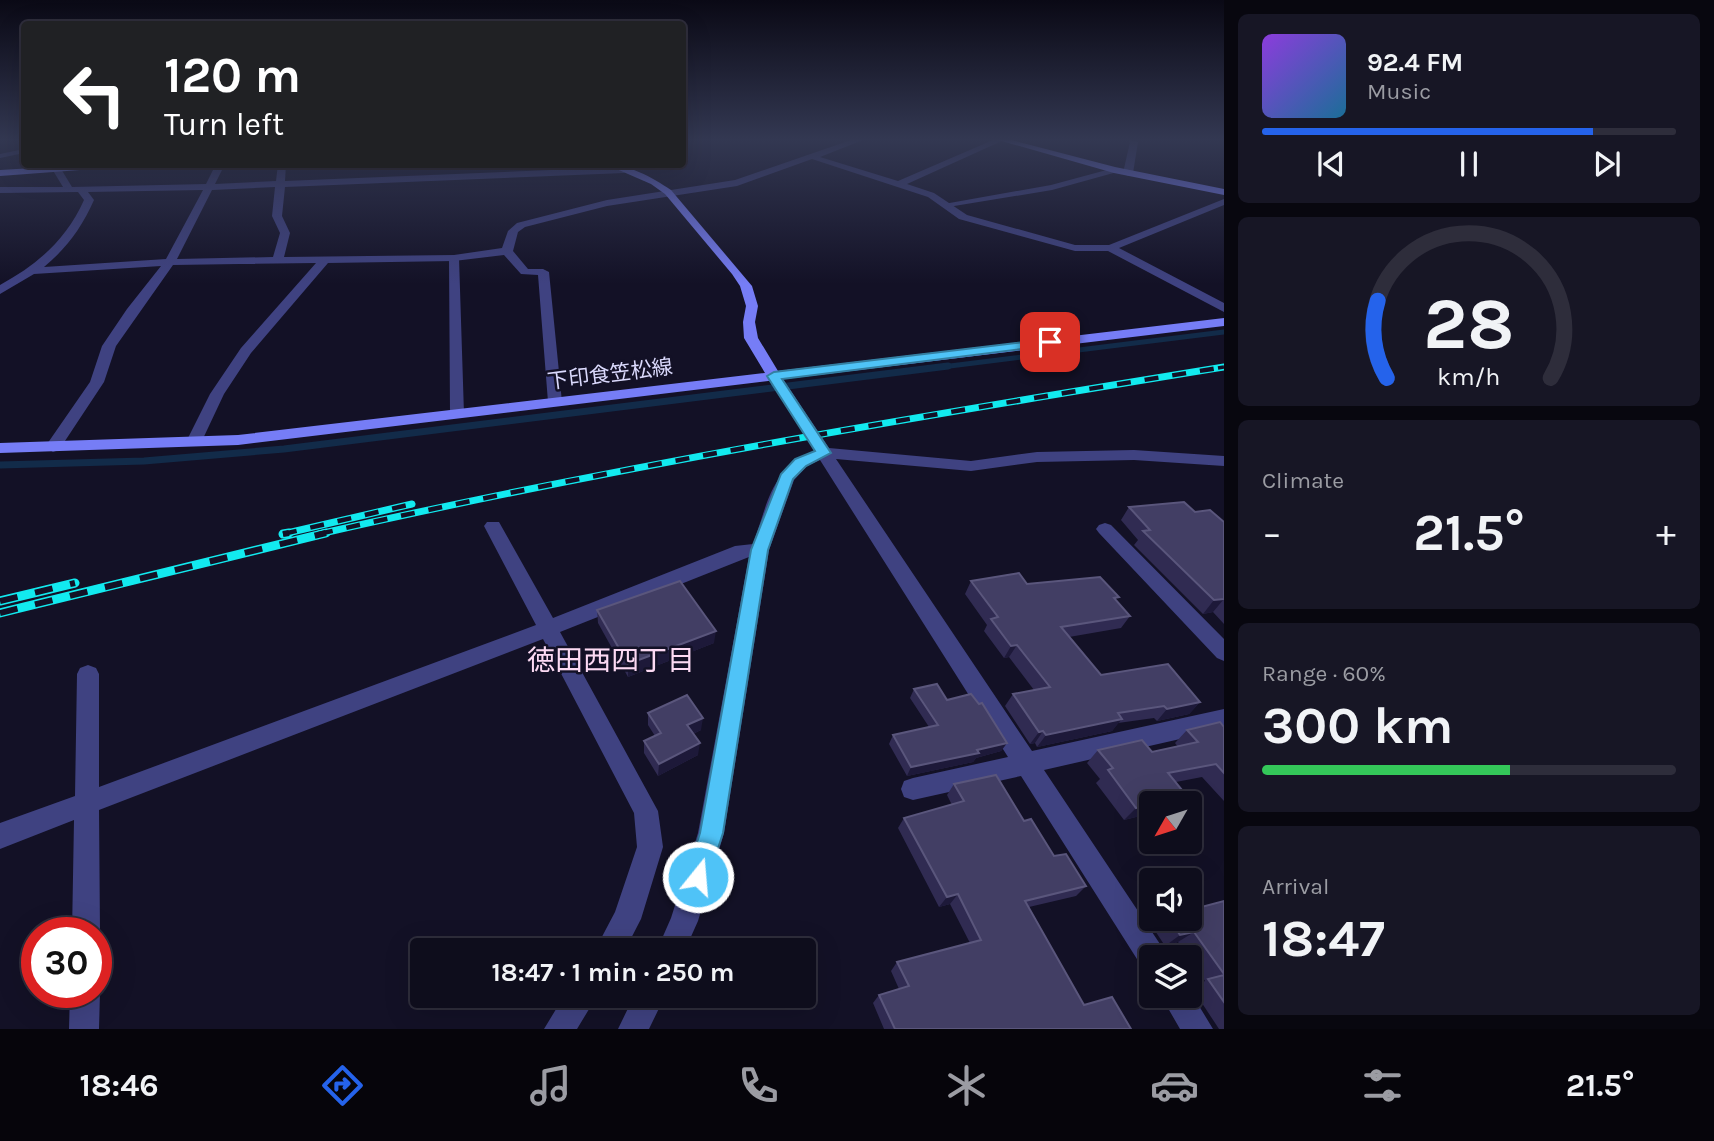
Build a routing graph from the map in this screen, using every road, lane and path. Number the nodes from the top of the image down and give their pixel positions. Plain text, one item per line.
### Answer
1 (67, 188) edge
2 (79, 188) edge
3 (208, 188) edge
4 (279, 188) edge
5 (662, 188) edge
6 (699, 188) edge
7 (909, 188) edge
8 (1046, 188) edge
9 (1204, 188) edge
10 (0, 190) edge
11 (668, 192) junction
12 (1224, 192) edge
13 (1224, 202) edge
14 (948, 204) junction
15 (1110, 248) junction
16 (507, 251) junction
17 (454, 258) junction
18 (326, 259) junction
19 (278, 260) junction
20 (170, 262) junction
21 (34, 271) junction
22 (0, 290) edge
23 (1224, 308) edge
24 (1224, 322) edge
25 (775, 379) junction
26 (555, 402) junction
27 (457, 414) junction
28 (194, 442) junction
29 (53, 447) junction
30 (0, 448) edge
31 (824, 453) junction
32 (1224, 461) edge
33 (493, 526) dead end
34 (1105, 529) dead end
35 (760, 550) junction
36 (548, 628) junction
37 (1224, 652) edge
38 (88, 674) dead end
39 (1224, 719) edge
40 (1025, 762) junction
41 (913, 789) dead end
42 (88, 802) junction
43 (0, 836) edge
44 (86, 917) edge
45 (616, 938) edge
46 (676, 938) edge
47 (1144, 945) edge
48 (85, 1008) edge
49 (574, 1008) edge
50 (644, 1008) edge
51 (1185, 1008) edge
52 (84, 1029) edge
53 (559, 1029) edge
54 (633, 1029) edge
55 (1198, 1029) edge

1 - 10 street
2 - 21 street
3 - 20 street
4 - 19 street
5 - 11 main road
6 - 11 street
7 - 14 street
8 - 14 lane
9 - 12 main road
11 - 16 street
11 - 25 main road
13 - 15 street
14 - 15 street
15 - 23 street
16 - 17 street
16 - 26 street
17 - 18 street
17 - 27 lane
18 - 19 street
18 - 28 street
19 - 20 street
20 - 21 street
20 - 29 street
21 - 22 street
24 - 25 main road, 下印食笠松線
25 - 26 main road, 下印食笠松線
25 - 31 street
26 - 27 main road, 下印食笠松線
27 - 28 main road, 下印食笠松線
28 - 29 main road, 下印食笠松線
29 - 30 main road, 下印食笠松線
31 - 32 street
31 - 35 street
31 - 40 street
33 - 36 street
34 - 37 street
35 - 36 street
35 - 46 street
36 - 42 street
36 - 45 street
38 - 42 street
39 - 40 street
40 - 41 street
40 - 47 street
42 - 43 street
42 - 44 street
48 - 52 street
49 - 53 street
50 - 54 street
51 - 55 street

